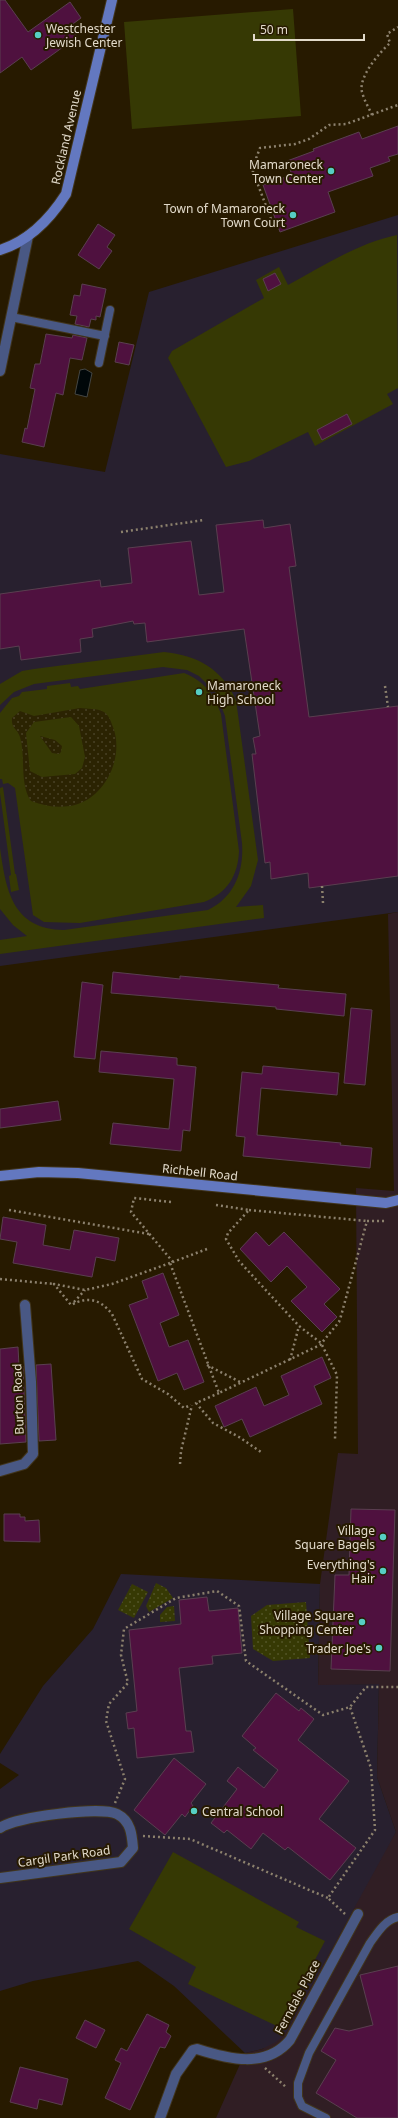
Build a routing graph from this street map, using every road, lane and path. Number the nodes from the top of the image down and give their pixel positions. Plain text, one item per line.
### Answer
1 (112, 0) edge
2 (398, 27) edge
3 (398, 105) edge
4 (372, 115) junction
5 (271, 219) dead end
6 (28, 236) junction
7 (0, 250) edge
8 (110, 310) dead end
9 (11, 317) junction
10 (105, 336) junction
11 (99, 363) dead end
12 (0, 371) edge
13 (204, 520) dead end
14 (120, 532) dead end
15 (385, 686) dead end
16 (388, 707) dead end
17 (322, 886) dead end
18 (323, 903) dead end
19 (0, 1176) edge
20 (398, 1200) edge
21 (171, 1202) dead end
22 (216, 1205) dead end
23 (9, 1210) dead end
24 (249, 1210) junction
25 (367, 1221) junction
26 (386, 1221) dead end
27 (149, 1234) junction
28 (207, 1249) dead end
29 (172, 1263) junction
30 (0, 1279) edge
31 (54, 1284) junction
32 (86, 1290) junction
33 (71, 1305) junction
34 (25, 1306) dead end
35 (299, 1326) junction
36 (321, 1343) junction
37 (290, 1360) junction
38 (207, 1365) junction
39 (242, 1383) junction
40 (219, 1394) junction
41 (196, 1403) junction
42 (191, 1405) junction
43 (335, 1439) dead end
44 (261, 1452) dead end
45 (180, 1464) dead end
46 (0, 1471) edge
47 (398, 1687) edge
48 (350, 1707) junction
49 (111, 1812) junction
50 (0, 1828) edge
51 (132, 1835) junction
52 (0, 1878) edge
53 (328, 1898) junction
54 (398, 1917) edge
55 (355, 1918) joint
56 (254, 2059) junction
57 (298, 2097) junction
58 (160, 2118) edge
59 (326, 2118) edge

1 - 6 street, Rockland Avenue
2 - 4 path
3 - 4 path
4 - 5 path
6 - 7 street, Rockland Avenue
6 - 9 street
8 - 10 lane
9 - 10 lane
9 - 12 street
10 - 11 lane
13 - 14 path
15 - 16 path
17 - 18 path
19 - 20 street, Richbell Road
21 - 27 path
22 - 24 path
23 - 27 path
24 - 25 path
24 - 35 path
25 - 26 path
25 - 36 path
27 - 29 path
28 - 29 path
29 - 32 path
29 - 38 path
30 - 31 path
31 - 32 path
31 - 33 path
32 - 33 path
33 - 42 path
34 - 46 street, Burton Road
35 - 36 path
35 - 37 path
36 - 37 path
36 - 43 path
37 - 39 path
38 - 39 path
38 - 40 path
39 - 40 path
40 - 41 path
41 - 42 path
41 - 44 path
42 - 45 path
47 - 48 path
48 - 49 path
48 - 53 path
49 - 50 street
49 - 51 street
51 - 52 street, Cargil Park Road
51 - 53 path
53 - 55 path
54 - 57 lane
55 - 56 street, Ferndale Place
56 - 57 path
56 - 58 street, Ferndale Place
57 - 59 lane

